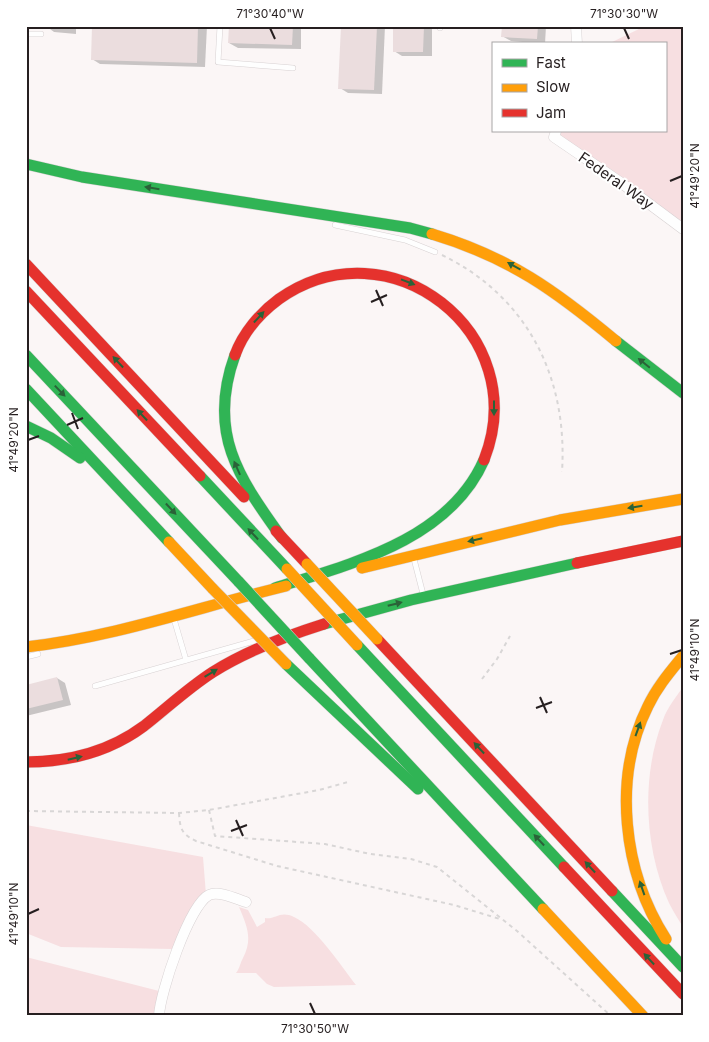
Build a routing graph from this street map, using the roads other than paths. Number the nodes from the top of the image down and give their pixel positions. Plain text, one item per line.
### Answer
1 (220, 26) edge
2 (576, 26) edge
3 (26, 34) edge
4 (41, 34) dead end
5 (576, 42) edge
6 (293, 68) dead end
7 (556, 132) edge
8 (26, 164) edge
9 (186, 193) junction
10 (303, 218) dead end
11 (332, 224) dead end
12 (683, 229) edge
13 (436, 252) road end
14 (26, 264) edge
15 (26, 291) edge
16 (26, 355) edge
17 (26, 389) edge
18 (683, 393) edge
19 (26, 426) edge
20 (683, 499) edge
21 (143, 514) junction
22 (282, 538) junction
23 (683, 541) edge
24 (413, 555) junction
25 (275, 588) junction
26 (424, 597) junction
27 (371, 610) junction
28 (173, 616) junction
29 (115, 632) junction
30 (26, 646) edge
31 (53, 650) dead end
32 (44, 652) dead end
33 (683, 656) edge
34 (26, 657) edge
35 (186, 660) junction
36 (95, 686) dead end
37 (26, 762) edge
38 (504, 866) junction
39 (246, 902) dead end
40 (683, 961) edge
41 (683, 966) edge
42 (683, 994) edge
43 (159, 1016) edge
44 (643, 1016) edge

1 - 6 lane
2 - 5 street
3 - 4 lane
7 - 12 street, Federal Way
9 -> 8 highway
9 - 10 lane
18 -> 9 highway
11 - 13 lane
22 -> 14 highway
42 -> 15 highway, bridge
16 -> 38 highway, bridge
17 - 21 highway
19 - 21 highway
20 -> 24 highway
21 - 38 highway, bridge
22 -> 25 highway
41 -> 22 highway, bridge
23 - 26 highway
24 - 25 highway
24 - 26 lane
25 - 28 highway
27 -> 26 highway
27 - 35 lane
37 -> 27 highway
28 - 29 highway
28 - 35 lane
29 - 30 highway
29 - 31 lane
32 - 34 lane
40 -> 33 highway
35 - 36 lane
38 - 44 highway
39 - 43 street

